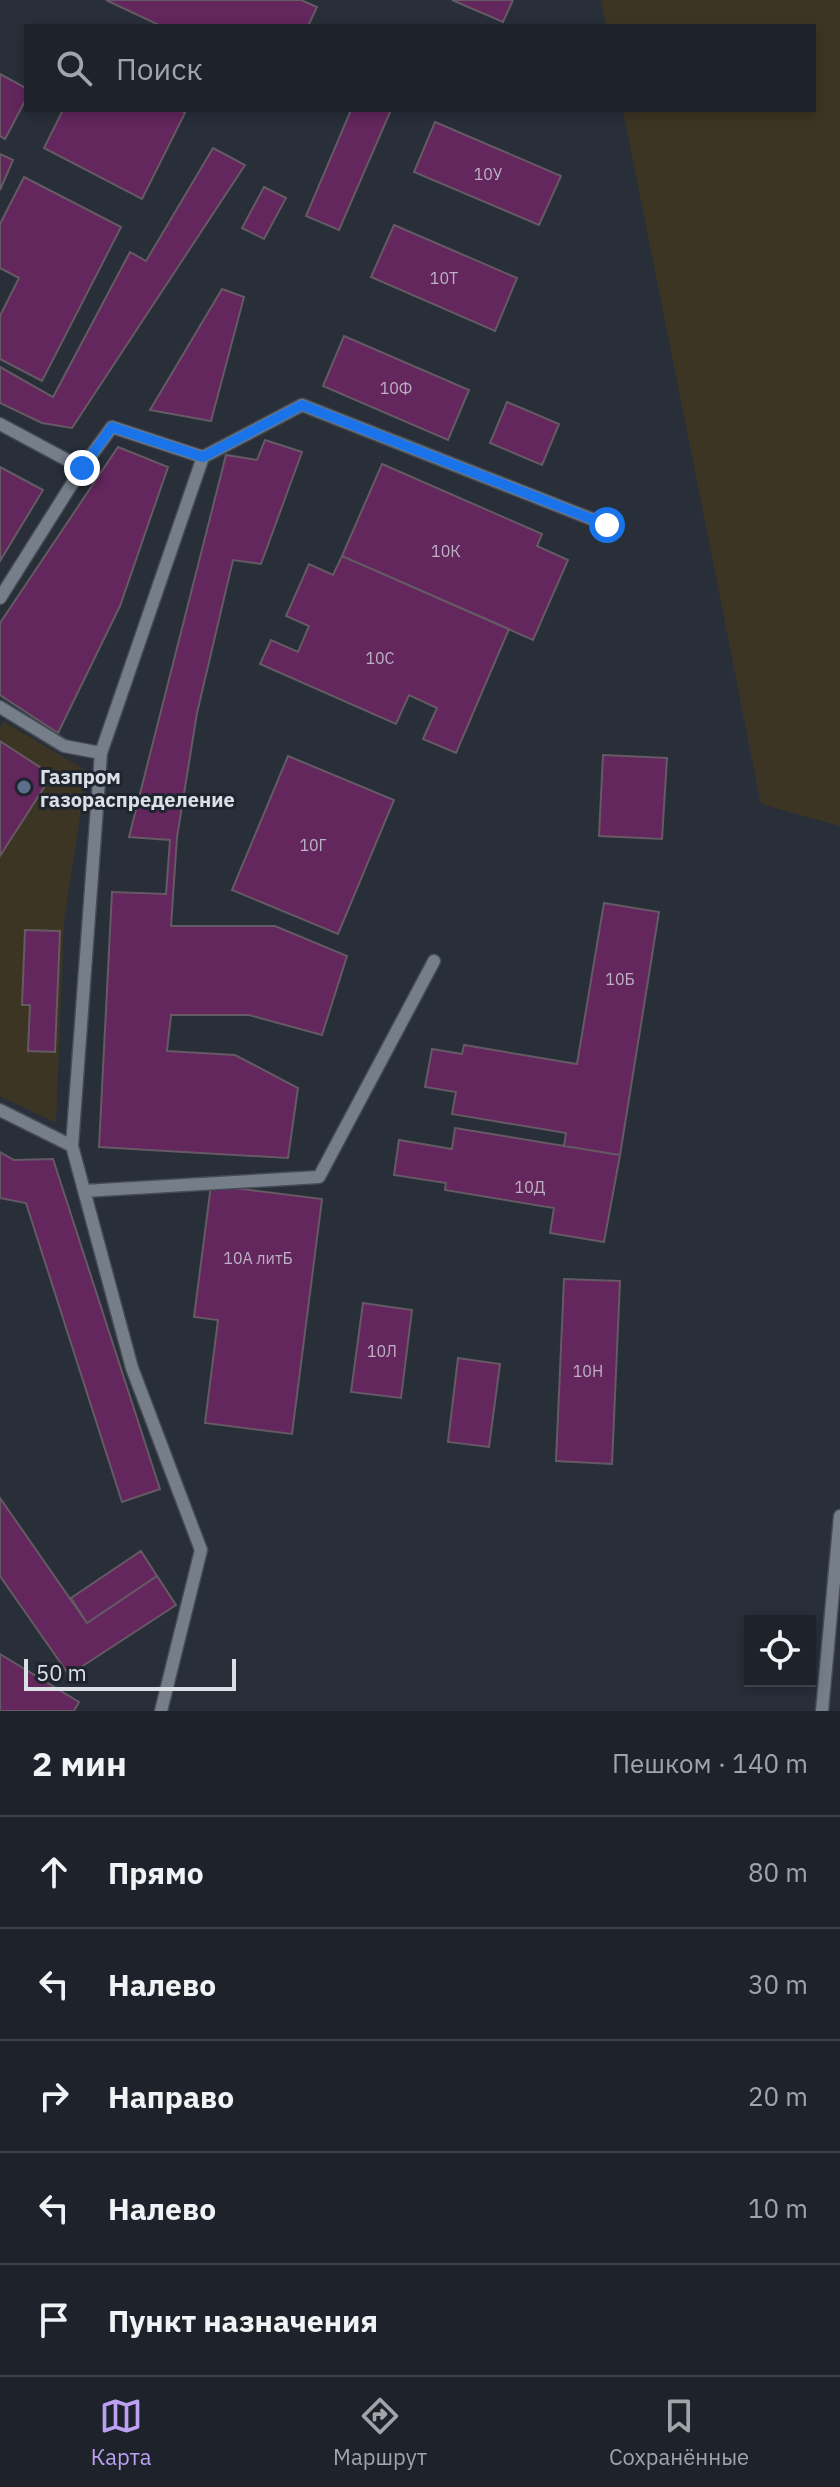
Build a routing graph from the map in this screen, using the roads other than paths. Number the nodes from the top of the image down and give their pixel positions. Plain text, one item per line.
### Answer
1 (0, 424) edge
2 (203, 457) junction
3 (82, 468) junction
4 (607, 525) dead end
5 (0, 598) edge
6 (0, 707) edge
7 (101, 753) junction
8 (434, 961) dead end
9 (0, 1110) edge
10 (72, 1146) junction
11 (84, 1191) junction
12 (840, 1516) edge
13 (161, 1711) edge
14 (822, 1711) edge

1 - 3 lane
2 - 3 lane
2 - 4 lane
2 - 7 lane
3 - 5 lane
6 - 7 lane
7 - 10 lane
8 - 11 lane
9 - 10 lane
10 - 11 lane
11 - 13 lane
12 - 14 lane

